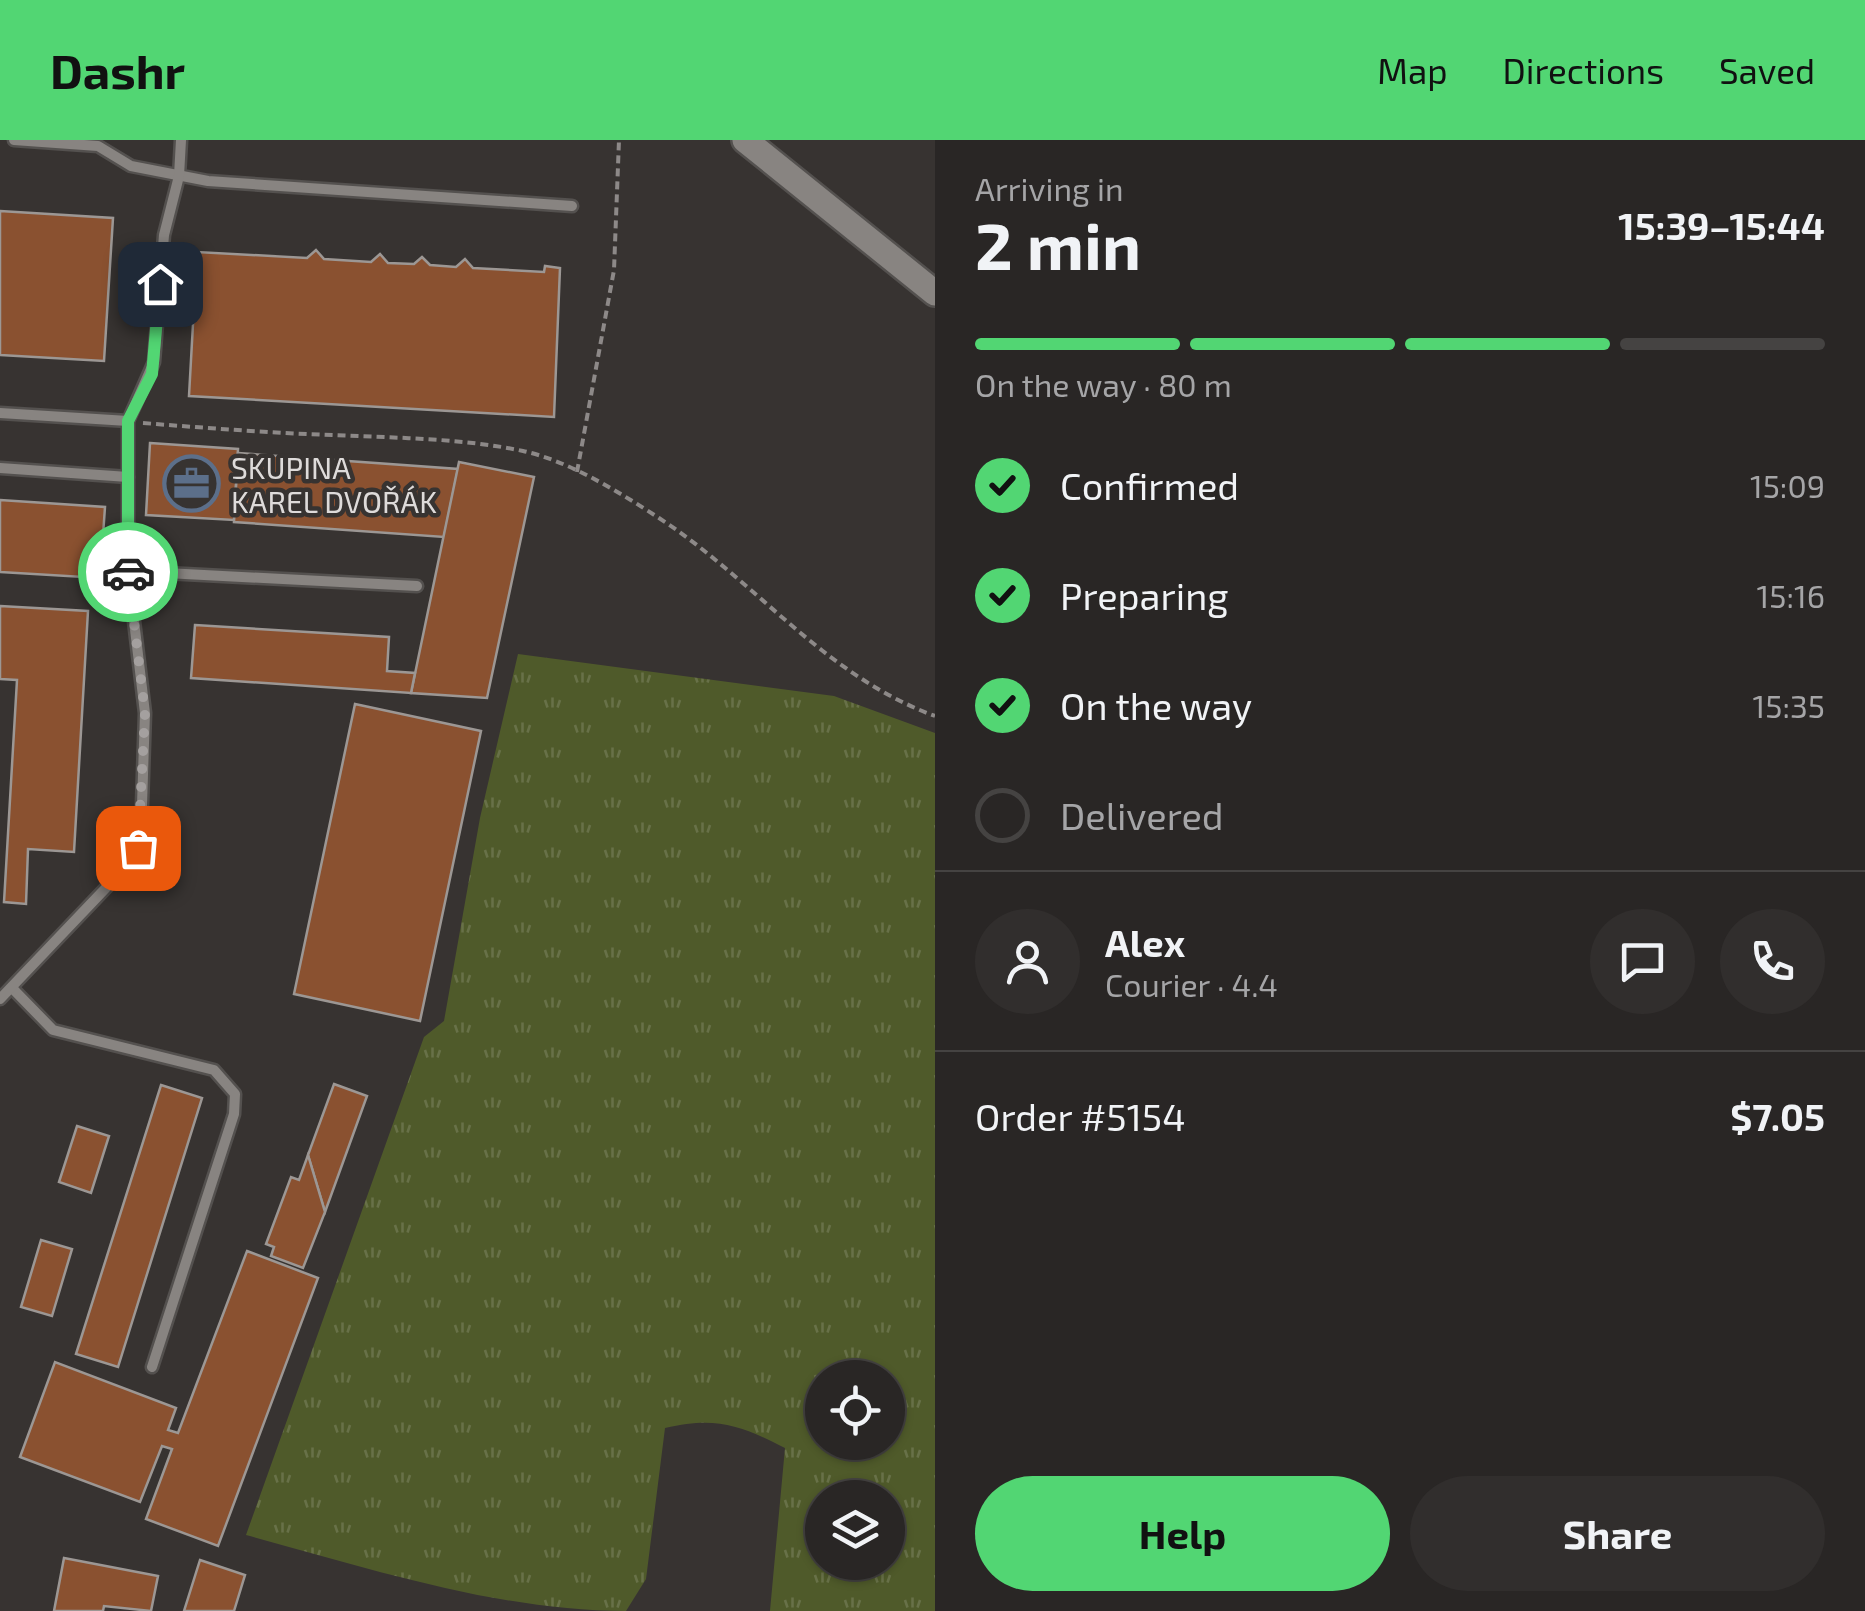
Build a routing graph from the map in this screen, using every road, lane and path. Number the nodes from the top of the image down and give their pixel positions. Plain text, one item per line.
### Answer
1 (14, 140) edge
2 (181, 140) edge
3 (619, 140) edge
4 (745, 140) edge
5 (179, 176) junction
6 (572, 206) dead end
7 (935, 293) edge
8 (0, 413) edge
9 (128, 421) junction
10 (0, 468) edge
11 (577, 473) junction
12 (128, 477) junction
13 (128, 571) junction
14 (417, 586) dead end
15 (935, 716) edge
16 (13, 989) junction
17 (0, 999) edge
18 (152, 1366) dead end

1 - 5 lane
2 - 5 lane
3 - 11 path
4 - 7 main road
5 - 6 lane
5 - 9 lane
8 - 9 lane
9 - 11 path
9 - 12 lane
10 - 12 lane
11 - 15 path
12 - 13 lane
13 - 14 lane
13 - 16 lane
16 - 17 lane
16 - 18 lane

